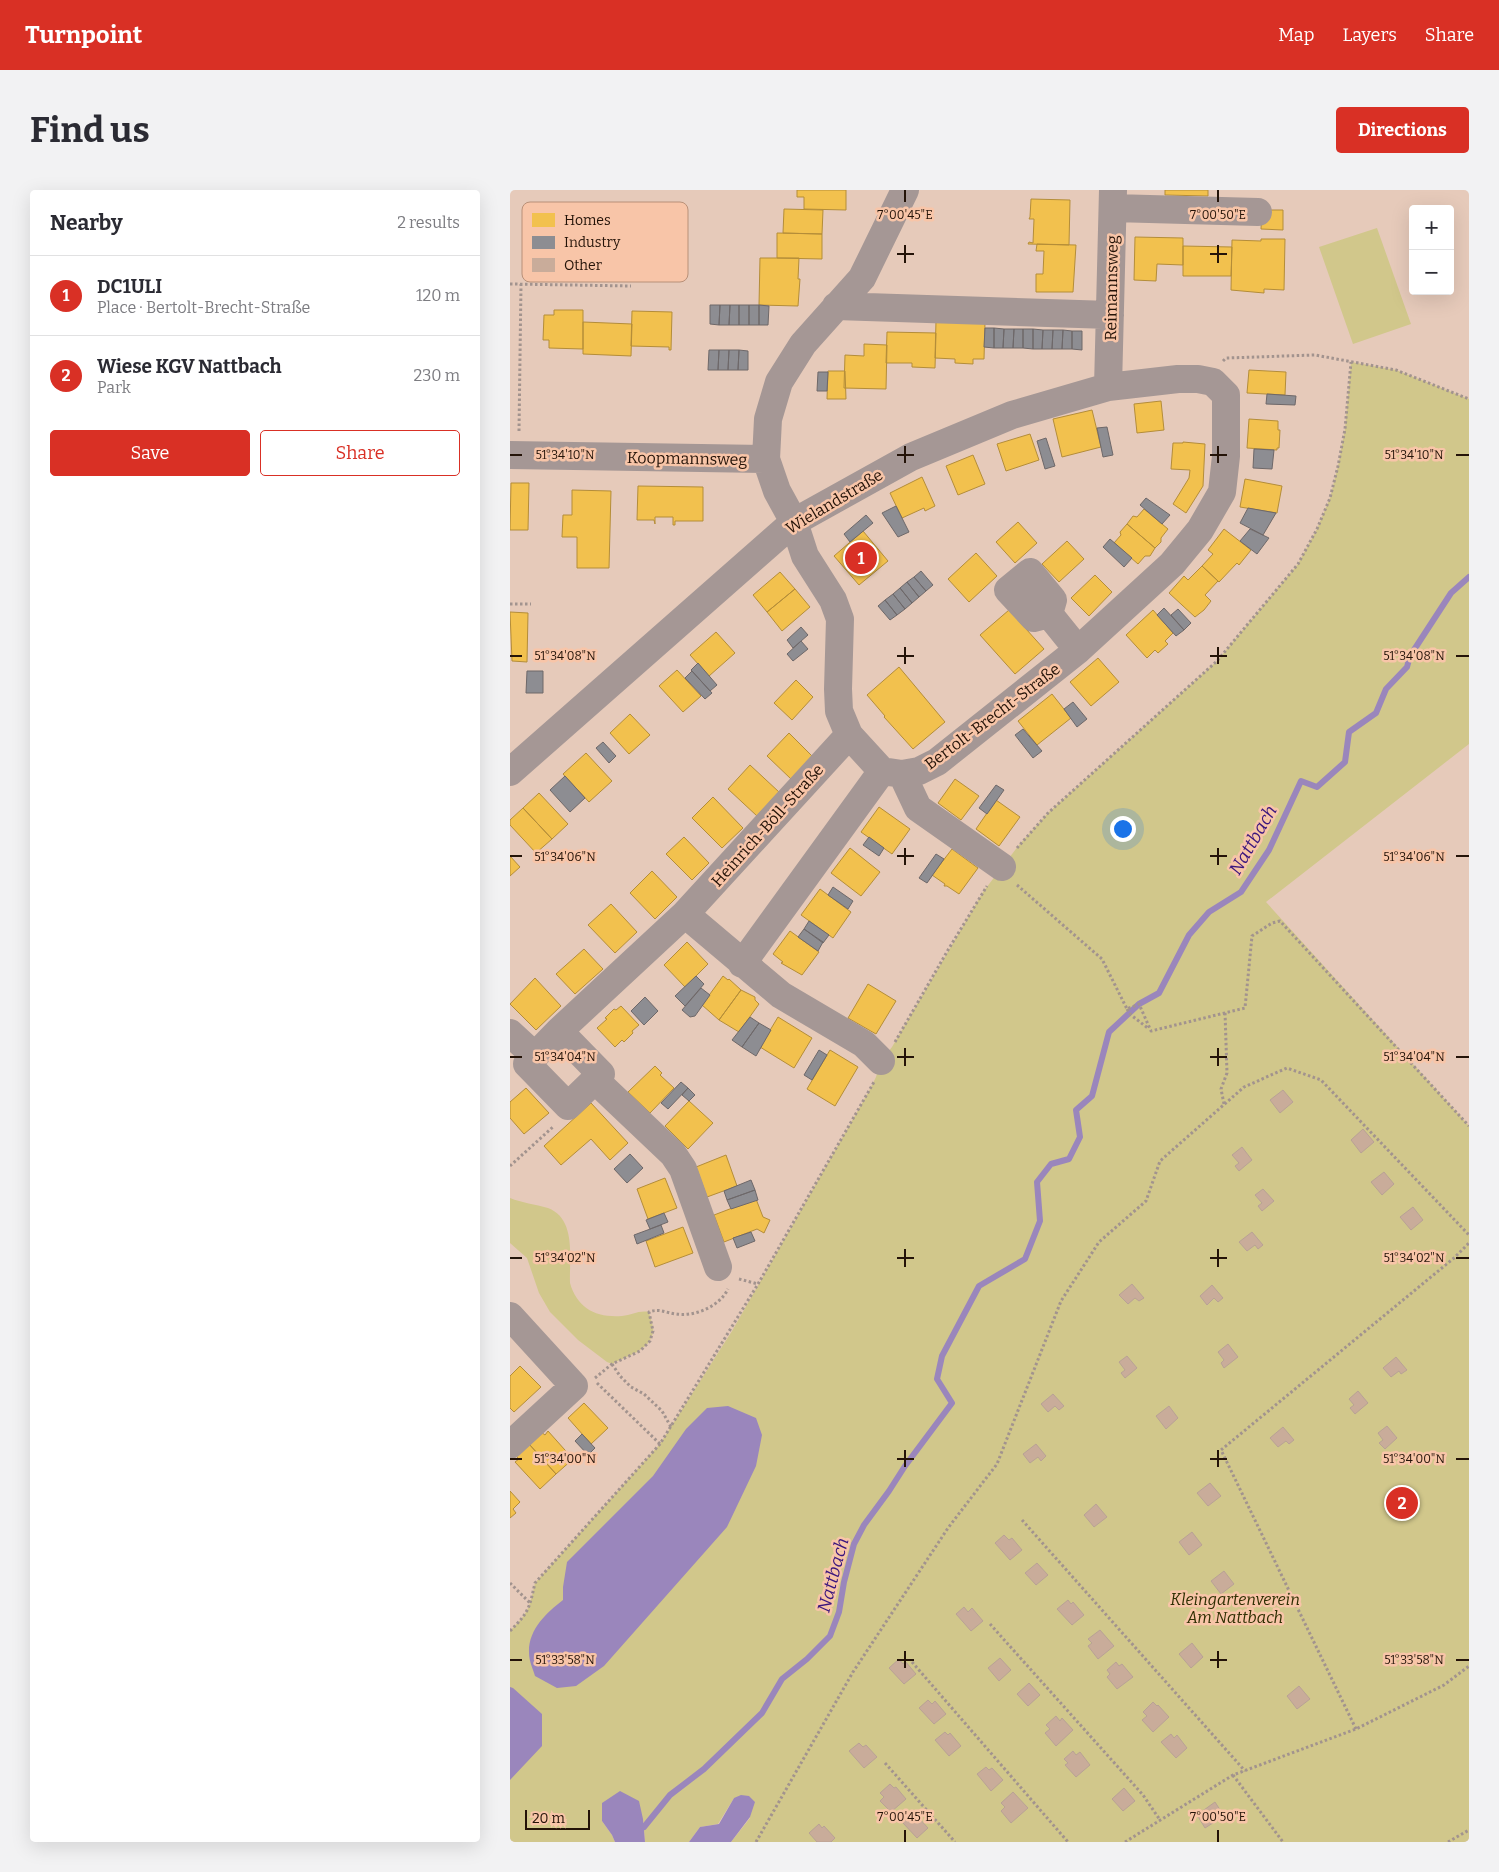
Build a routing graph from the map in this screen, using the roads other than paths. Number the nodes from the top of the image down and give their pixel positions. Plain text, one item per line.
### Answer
1 (905, 190) edge
2 (1113, 199) edge
3 (1258, 212) dead end
4 (836, 306) junction
5 (1110, 315) junction
6 (1143, 382) joint
7 (1108, 387) junction
8 (514, 455) edge
9 (766, 459) junction
10 (794, 522) junction
11 (1049, 614) dead end
12 (1078, 650) junction
13 (849, 735) junction
14 (510, 772) edge
15 (892, 772) junction
16 (1002, 867) road end
17 (685, 914) junction
18 (742, 964) junction
19 (560, 1031) junction
20 (510, 1033) edge
21 (535, 1056) junction
22 (881, 1061) road end
23 (595, 1080) junction
24 (724, 1275) road end
25 (510, 1316) edge
26 (510, 1445) edge

1 - 4 street
2 - 3 street
2 - 5 street, Reimannsweg
4 - 5 street
4 - 9 street
5 - 7 street, Reimannsweg
6 - 7 street, Wielandstraße
6 - 12 street, Bertolt-Brecht-Straße
7 - 10 street, Wielandstraße
8 - 9 street, Koopmannsweg
9 - 10 street
10 - 13 street
10 - 14 street, Wielandstraße
11 - 12 street
12 - 15 street, Bertolt-Brecht-Straße
13 - 15 street
13 - 17 street, Heinrich-Böll-Straße
15 - 16 street
15 - 18 street
17 - 18 street
17 - 19 street, Heinrich-Böll-Straße
18 - 22 street
19 - 21 street, Heinrich-Böll-Straße
19 - 23 street
20 - 21 street
21 - 23 street
23 - 24 street
25 - 26 street

